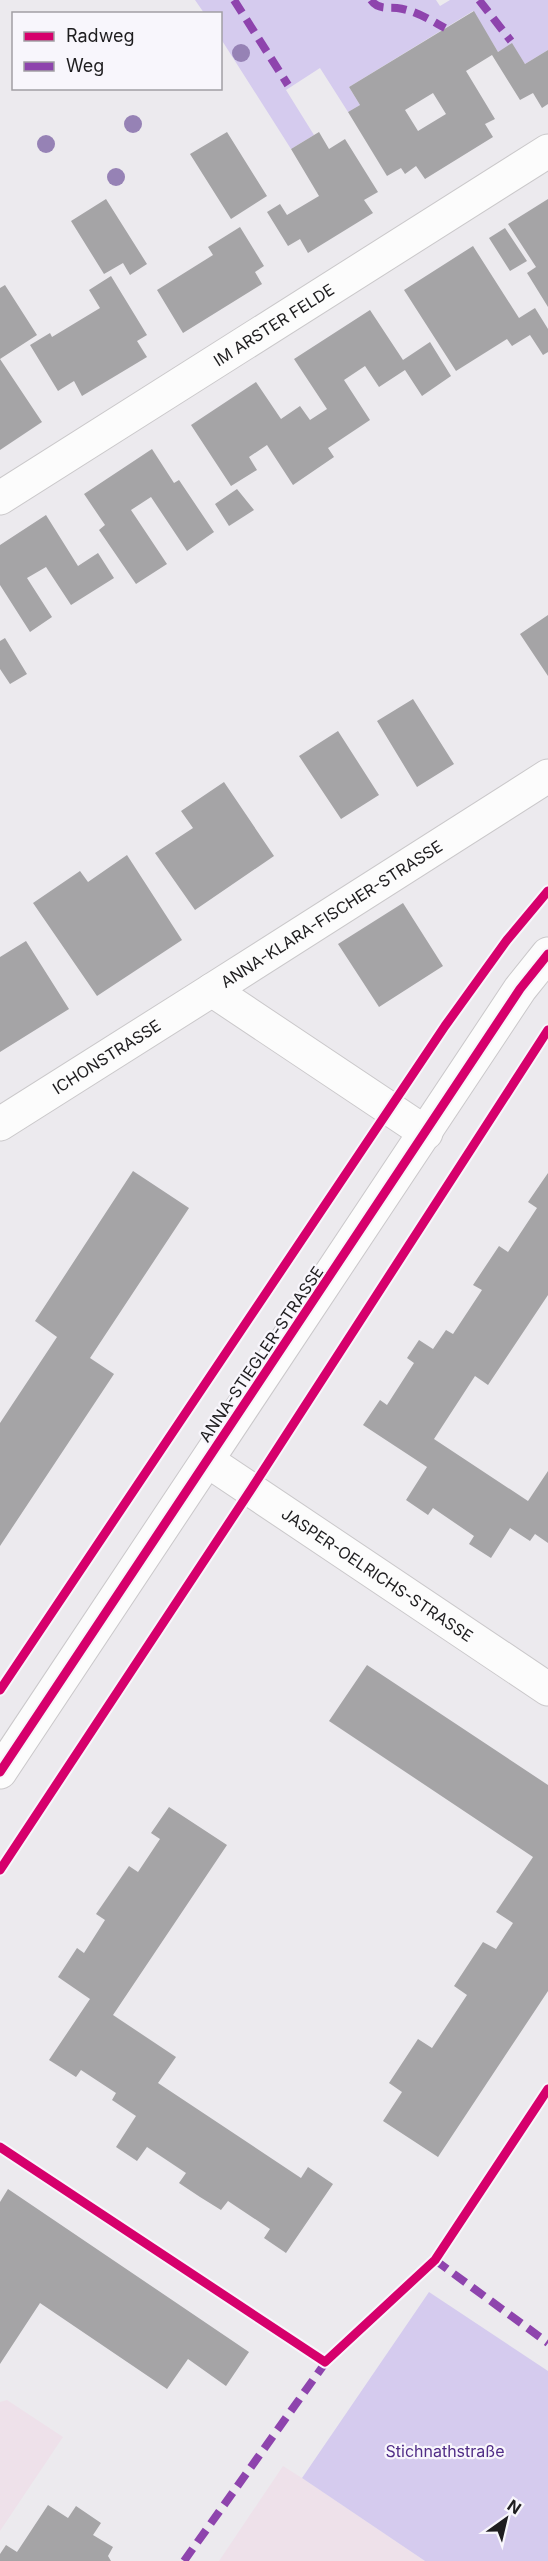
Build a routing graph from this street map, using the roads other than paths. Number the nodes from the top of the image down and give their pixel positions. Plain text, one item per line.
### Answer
1 (548, 151) edge
2 (0, 498) edge
3 (548, 776) edge
4 (548, 954) edge
5 (212, 990) junction
6 (0, 1124) edge
7 (426, 1133) junction
8 (208, 1461) junction
9 (548, 1689) edge
10 (0, 1772) edge

1 - 2 street, IM ARSTER FELDE
3 - 5 street, ANNA-KLARA-FISCHER-STRASSE
4 - 7 street, ANNA-STIEGLER-STRASSE
5 - 6 street, ICHONSTRASSE
5 - 7 street, ANNA-KLARA-FISCHER-STRASSE
7 - 8 street, ANNA-STIEGLER-STRASSE
8 - 9 street, JASPER-OELRICHS-STRASSE
8 - 10 street, ANNA-STIEGLER-STRASSE

